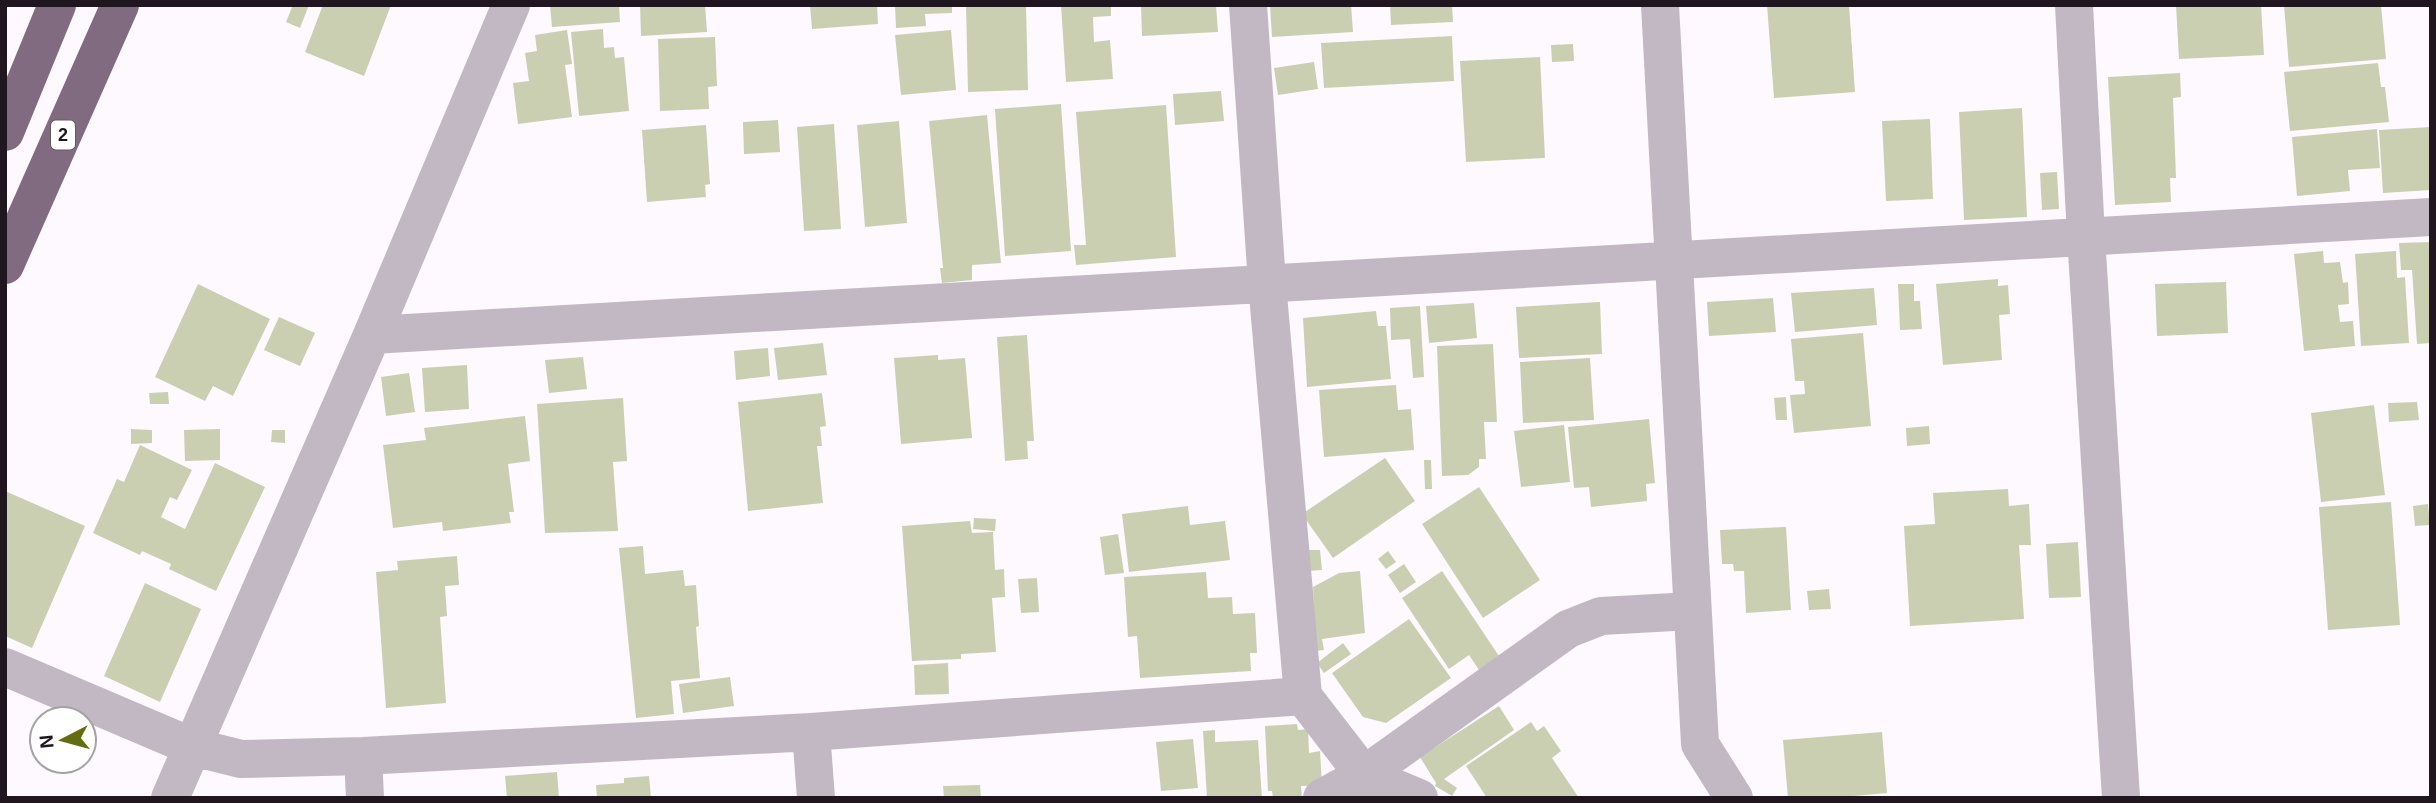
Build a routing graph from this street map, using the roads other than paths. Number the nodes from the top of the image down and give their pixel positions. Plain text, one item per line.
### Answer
1 (58, 5) edge
2 (120, 5) edge
3 (512, 5) edge
4 (1248, 5) edge
5 (1660, 5) edge
6 (2074, 5) edge
7 (15, 76) edge
8 (5, 132) edge
9 (2431, 217) edge
10 (2085, 236) junction
11 (1672, 260) junction
12 (5, 264) edge
13 (1267, 283) junction
14 (372, 335) junction
15 (1692, 611) junction
16 (5, 667) edge
17 (1303, 696) junction
18 (811, 732) junction
19 (193, 747) junction
20 (363, 757) junction
21 (1364, 775) junction
22 (170, 798) edge
23 (365, 798) edge
24 (816, 798) edge
25 (1322, 798) edge
26 (1419, 798) edge
27 (1734, 798) edge
28 (2122, 798) edge

1 - 7 highway
2 - 12 highway, 2
3 - 14 street
4 - 13 street
5 - 11 street
6 - 10 street
7 - 8 highway
9 - 10 street
10 - 11 street
10 - 28 street
11 - 13 street
11 - 15 street
13 - 14 street
13 - 17 street
14 - 19 street
15 - 21 street
15 - 27 street
16 - 19 street
17 - 18 street
17 - 21 street
18 - 20 street
18 - 24 street
19 - 20 street
19 - 22 street
20 - 23 street
21 - 25 street
21 - 26 street

